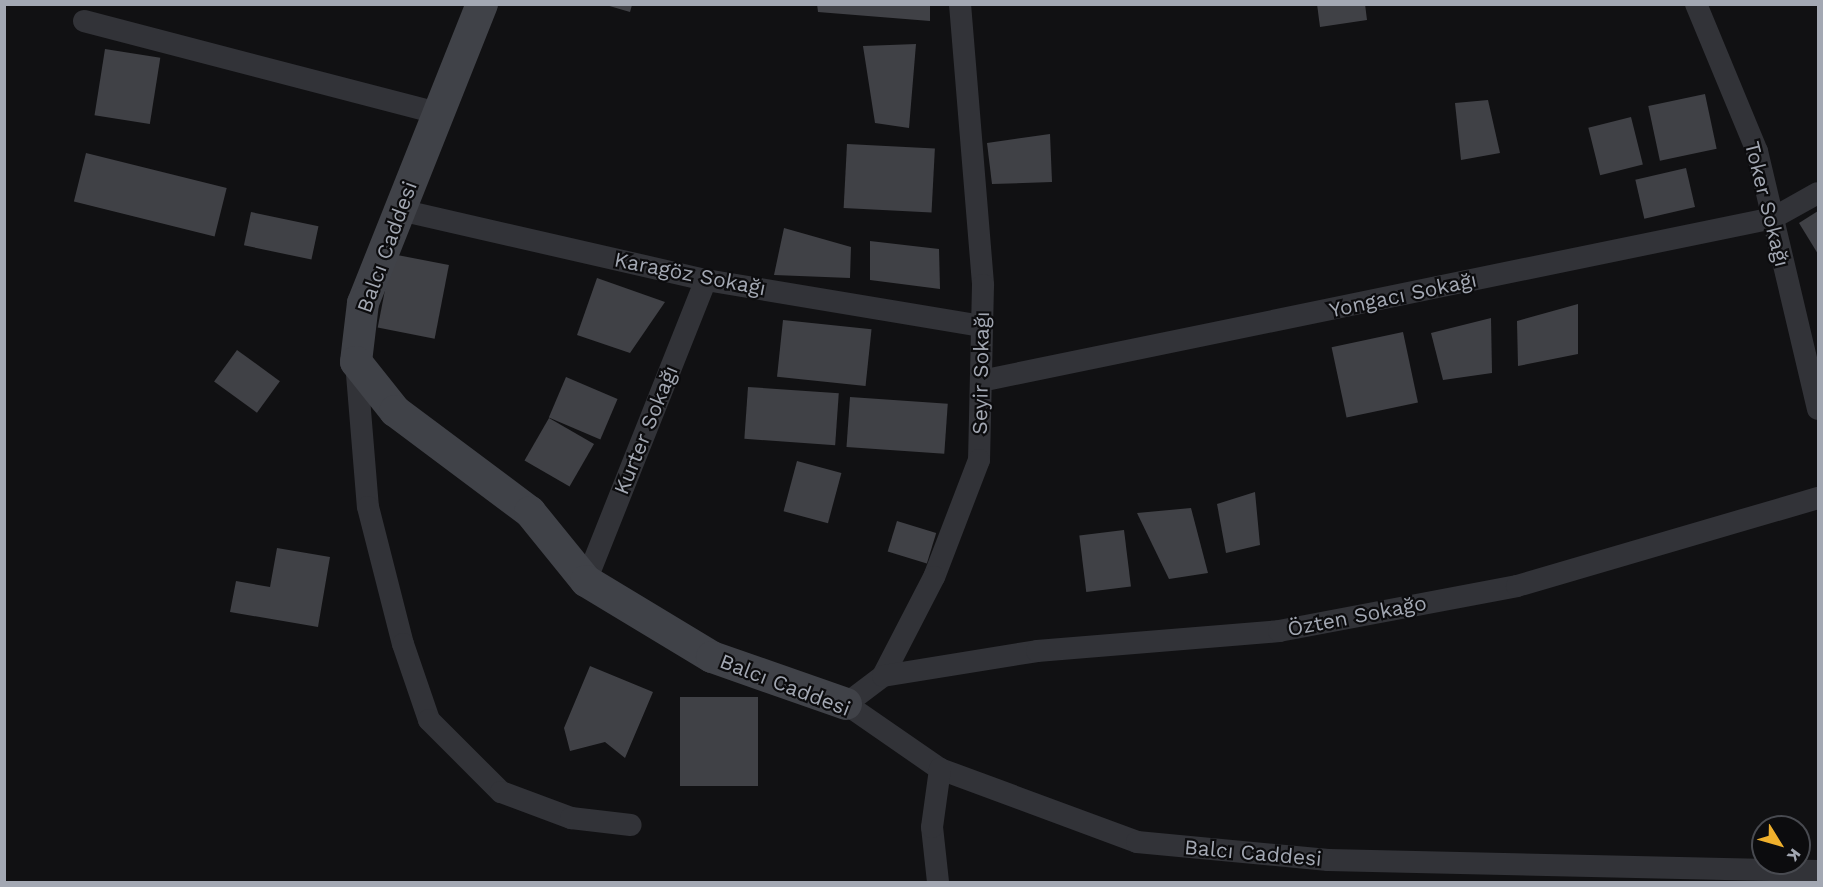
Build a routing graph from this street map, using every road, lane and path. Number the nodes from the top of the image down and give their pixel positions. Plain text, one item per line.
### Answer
1 (482, 4) edge
2 (960, 4) edge
3 (1696, 4) edge
4 (84, 21) dead end
5 (436, 113) junction
6 (1818, 193) edge
7 (399, 210) junction
8 (1773, 218) junction
9 (706, 280) junction
10 (982, 326) junction
11 (356, 362) junction
12 (981, 381) junction
13 (1817, 399) edge
14 (1818, 498) edge
15 (586, 580) junction
16 (884, 676) junction
17 (846, 704) junction
18 (939, 769) junction
19 (631, 825) dead end
20 (1818, 871) edge
21 (1432, 872) edge
22 (938, 882) edge

1 - 5 street, Balcı Caddesi
2 - 10 street, Seyir Sokağı
3 - 8 street, Toker Sokağı
4 - 5 street
5 - 7 street, Balcı Caddesi
6 - 8 street, Yongacı Sokağı
7 - 9 street, Karagöz Sokağı
7 - 11 street, Balcı Caddesi
8 - 12 street, Yongacı Sokağı
8 - 13 street, Toker Sokağı
9 - 10 street, Karagöz Sokağı
9 - 15 street, Kurter Sokağı
10 - 12 street, Seyir Sokağı
11 - 15 street, Balcı Caddesi
11 - 19 street
12 - 16 street, Seyir Sokağı
14 - 16 street, Özten Sokağo
15 - 17 street, Balcı Caddesi
16 - 17 street, Seyir Sokağı
17 - 18 street, Balcı Caddesi
18 - 21 street, Balcı Caddesi
18 - 22 street
20 - 21 street, Balcı Caddesi

